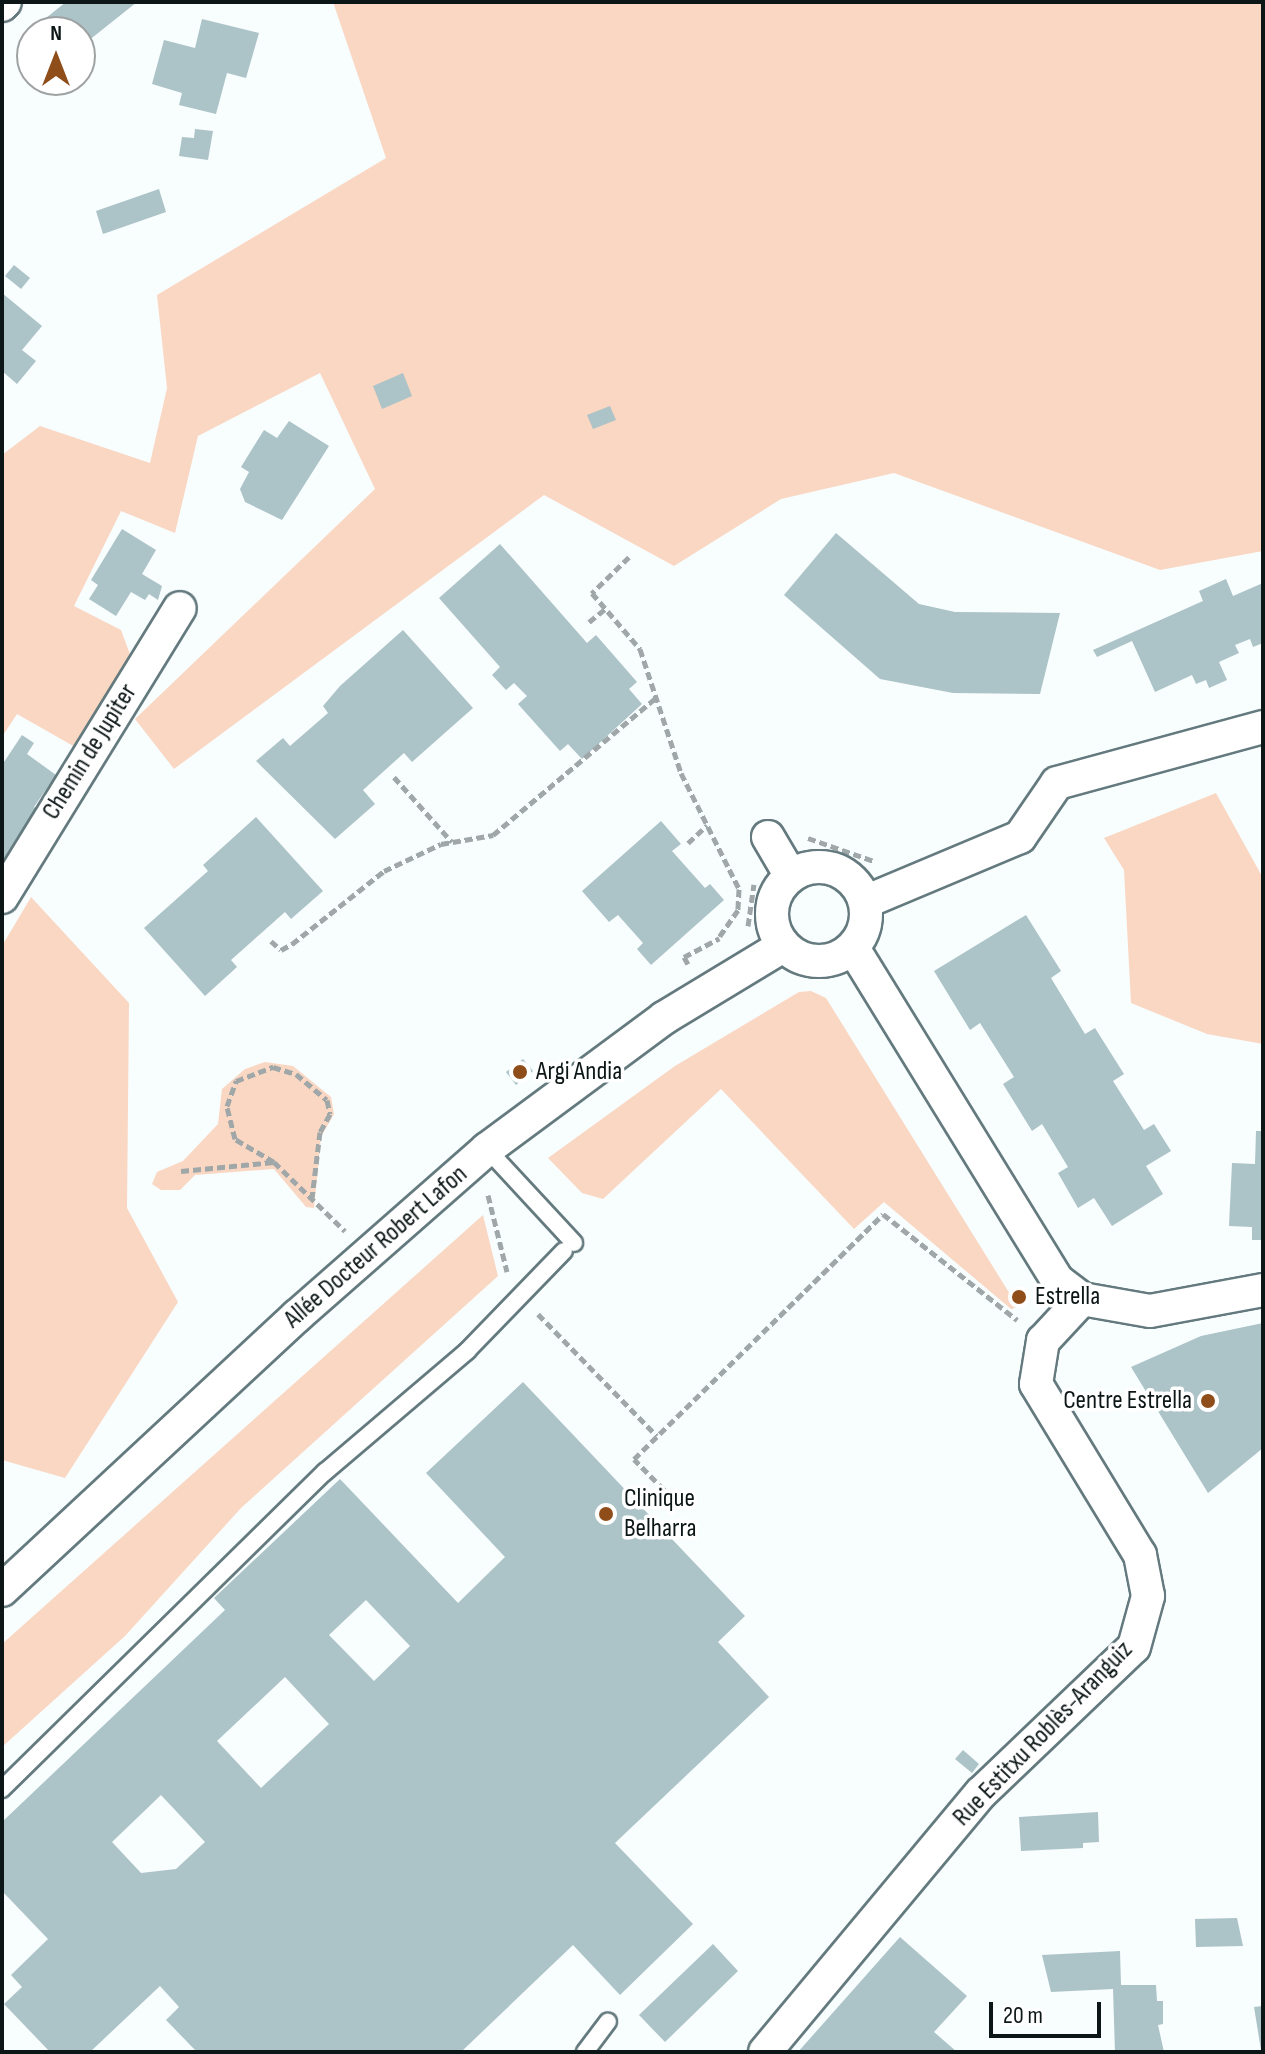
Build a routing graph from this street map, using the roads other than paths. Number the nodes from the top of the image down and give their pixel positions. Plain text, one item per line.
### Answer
1 (180, 608) dead end
2 (1263, 727) edge
3 (768, 837) dead end
4 (791, 876) junction
5 (2, 897) edge
6 (865, 902) junction
7 (783, 946) junction
8 (853, 948) junction
9 (487, 1149) junction
10 (1263, 1290) edge
11 (1082, 1299) junction
12 (2, 1590) edge
13 (2, 1789) edge
14 (608, 2022) dead end
15 (585, 2052) edge
16 (765, 2052) edge

1 - 5 street, Chemin de Jupiter
2 - 6 street
3 - 4 street
4 - 6 street
4 - 7 street
6 - 8 street
7 - 8 street
7 - 9 street, Allée Docteur Robert Lafon
8 - 11 street
9 - 12 street, Allée Docteur Robert Lafon
9 - 13 lane
10 - 11 street
11 - 16 street, Rue Estitxu Roblès-Aranguiz
14 - 15 lane

